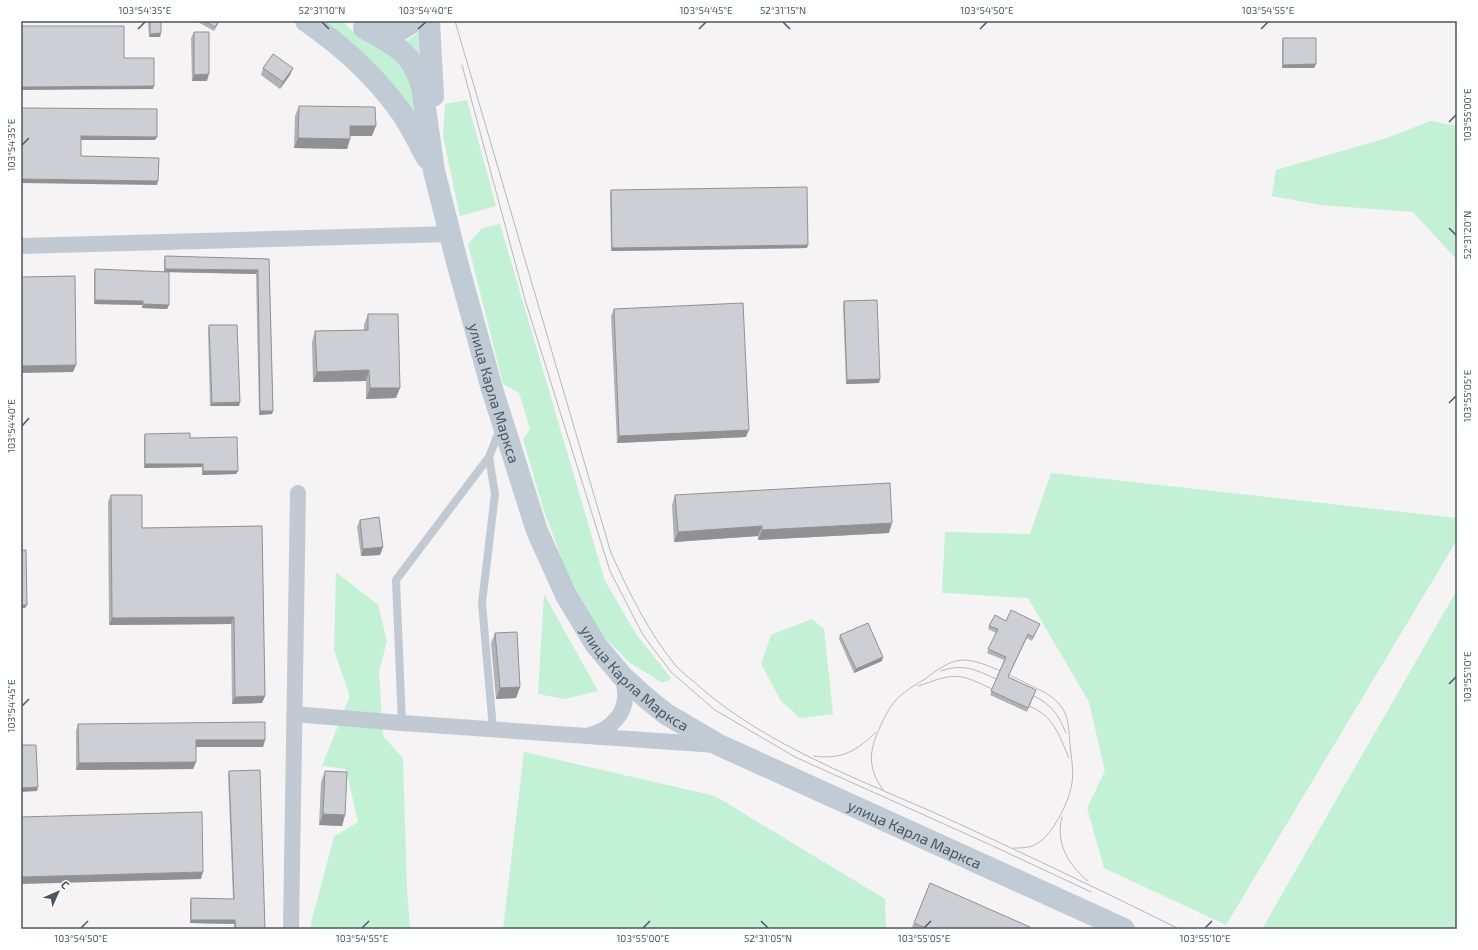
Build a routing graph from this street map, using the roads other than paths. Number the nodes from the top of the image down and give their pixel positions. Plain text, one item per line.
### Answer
1 (306, 21) edge
2 (412, 21) edge
3 (429, 21) edge
4 (361, 25) edge
5 (434, 171) junction
6 (450, 234) junction
7 (21, 246) edge
8 (503, 422) junction
9 (489, 457) junction
10 (298, 493) dead end
11 (622, 676) junction
12 (294, 714) junction
13 (402, 723) junction
14 (493, 729) junction
15 (584, 736) junction
16 (719, 745) junction
17 (291, 929) edge
18 (1124, 929) edge

1 - 5 street
2 - 4 street
3 - 5 street, улица Карла Маркса
4 - 5 street, улица Карла Маркса
5 - 6 street, улица Карла Маркса
6 - 7 street
6 - 8 street, улица Карла Маркса
8 - 9 lane
8 - 11 street, улица Карла Маркса
9 - 13 lane
9 - 14 lane
10 - 12 street
11 - 15 street
11 - 16 street, улица Карла Маркса
12 - 13 street
12 - 17 street
13 - 14 street
14 - 15 street
15 - 16 street
16 - 18 street, улица Карла Маркса

